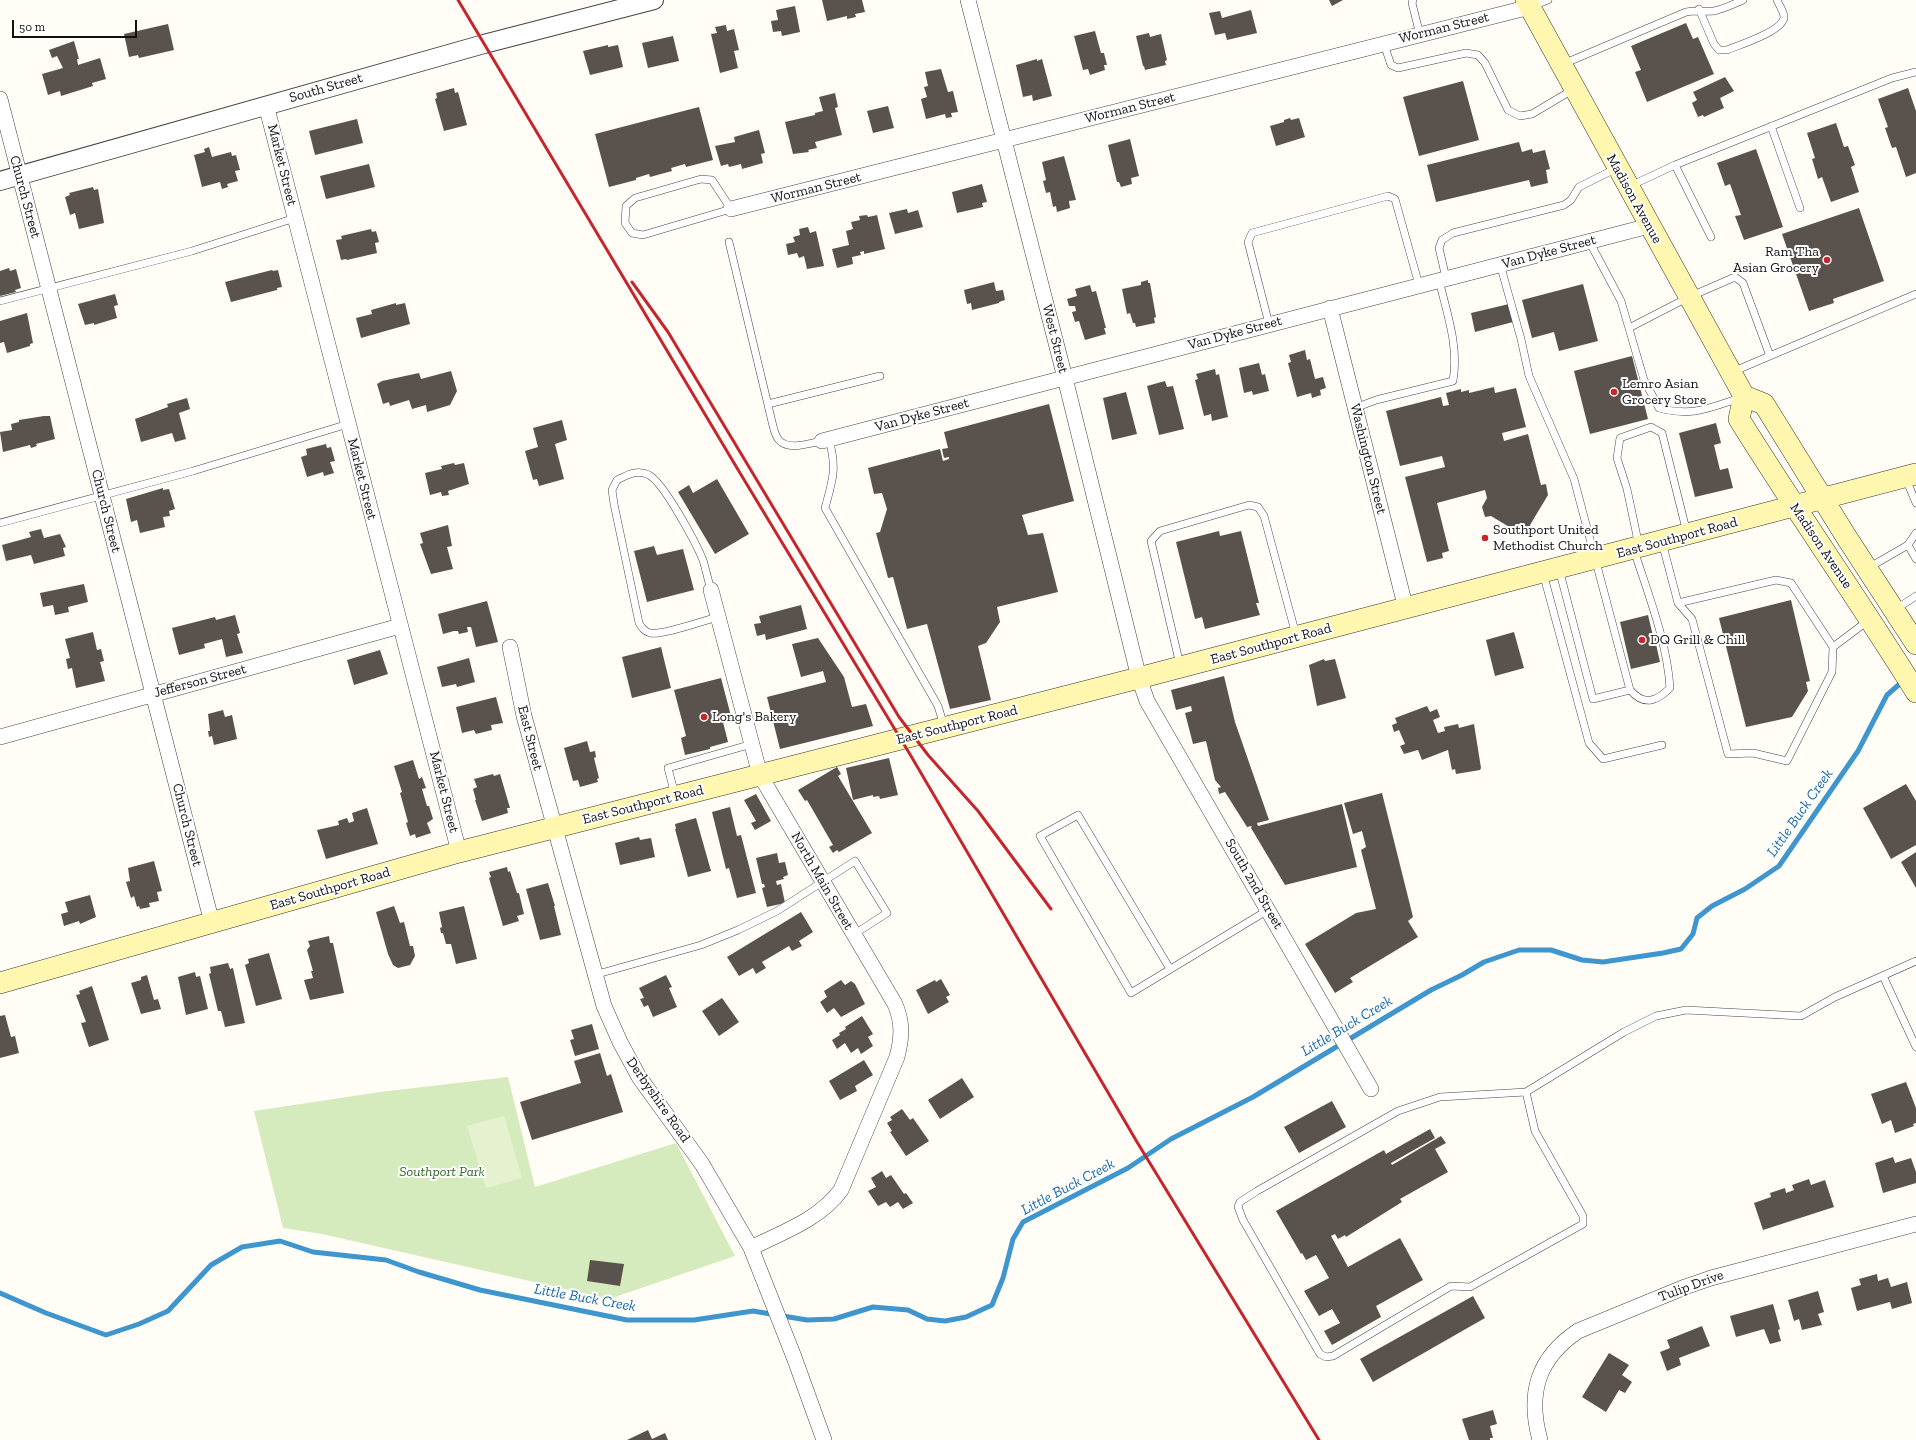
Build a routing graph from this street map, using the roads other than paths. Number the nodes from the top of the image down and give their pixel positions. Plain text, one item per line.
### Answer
1 (654, 0) edge
2 (968, 0) edge
3 (1743, 0) edge
4 (1777, 0) edge
5 (1412, 1) edge
6 (1535, 2) edge
7 (1699, 9) junction
8 (1420, 35) junction
9 (1384, 44) junction
10 (1561, 65) junction
11 (1916, 72) edge
12 (1574, 89) junction
13 (0, 99) edge
14 (266, 105) junction
15 (1771, 126) junction
16 (1004, 140) junction
17 (1675, 165) junction
18 (1617, 168) junction
19 (20, 176) junction
20 (0, 181) edge
21 (1628, 187) junction
22 (1800, 208) dead end
23 (730, 209) junction
24 (295, 218) junction
25 (1648, 226) junction
26 (1711, 237) dead end
27 (1589, 241) junction
28 (729, 242) dead end
29 (1500, 264) junction
30 (1442, 279) junction
31 (1419, 285) junction
32 (49, 287) junction
33 (1916, 294) edge
34 (1689, 297) junction
35 (0, 301) edge
36 (1330, 308) junction
37 (1269, 324) junction
38 (1629, 328) junction
39 (1770, 356) junction
40 (1730, 372) junction
41 (880, 376) dead end
42 (1065, 378) junction
43 (1744, 396) junction
44 (768, 404) junction
45 (1355, 408) junction
46 (348, 424) junction
47 (825, 440) junction
48 (1910, 476) edge
49 (102, 495) junction
50 (1823, 500) junction
51 (1916, 503) edge
52 (1795, 507) junction
53 (0, 523) edge
54 (1916, 533) edge
55 (1687, 536) junction
56 (1662, 542) junction
57 (1908, 544) junction
58 (1637, 549) junction
59 (1915, 556) edge
60 (1596, 559) junction
61 (1868, 568) junction
62 (1551, 571) junction
63 (711, 590) joint
64 (1916, 596) edge
65 (1678, 603) junction
66 (1406, 609) junction
67 (1895, 610) junction
68 (718, 617) junction
69 (1870, 619) junction
70 (400, 626) junction
71 (1911, 636) edge
72 (1296, 638) junction
73 (510, 647) dead end
74 (1833, 647) junction
75 (1181, 668) junction
76 (1139, 678) junction
77 (1630, 690) junction
78 (1916, 692) edge
79 (153, 694) junction
80 (945, 728) junction
81 (0, 737) edge
82 (752, 744) junction
83 (1662, 745) dead end
84 (760, 775) junction
85 (676, 797) junction
86 (554, 828) junction
87 (459, 852) junction
88 (822, 881) junction
89 (1268, 910) junction
90 (212, 923) junction
91 (853, 935) junction
92 (1916, 960) edge
93 (1170, 969) junction
94 (594, 975) junction
95 (1882, 976) junction
96 (0, 983) edge
97 (1916, 1047) edge
98 (1371, 1089) dead end
99 (1526, 1092) junction
100 (1916, 1224) edge
101 (751, 1248) junction
102 (1539, 1434) edge
103 (824, 1440) edge

1 - 14 street, South Street
2 - 16 street, West Street
3 - 7 lane
4 - 7 lane
5 - 8 lane
6 - 8 street, Worman Street
6 - 10 main road, Madison Avenue
7 - 10 lane
8 - 9 street, Worman Street
9 - 12 lane
9 - 16 street, Worman Street
10 - 12 main road, Madison Avenue
11 - 15 lane
12 - 18 main road, Madison Avenue
13 - 19 street, Church Street
14 - 19 street, South Street
14 - 24 street, Market Street
15 - 17 lane
15 - 22 lane
16 - 23 street, Worman Street
16 - 42 street, West Street
17 - 21 lane
17 - 26 lane
18 - 21 main road, Madison Avenue
18 - 30 lane
19 - 20 street, South Street
19 - 32 street, Church Street
21 - 25 main road, Madison Avenue
23 - 23 lane
24 - 32 lane
24 - 46 street, Market Street
25 - 27 street, Van Dyke Street
25 - 34 main road, Madison Avenue
27 - 29 street, Van Dyke Street
27 - 38 lane
28 - 44 lane
29 - 30 street, Van Dyke Street
29 - 60 lane
30 - 31 street, Van Dyke Street
30 - 45 lane
31 - 36 street, Van Dyke Street
31 - 37 lane
32 - 35 lane
32 - 49 street, Church Street
33 - 39 lane
34 - 38 lane
34 - 39 lane
34 - 40 main road, Madison Avenue
36 - 37 street, Van Dyke Street
36 - 45 street, Washington Street
37 - 42 street, Van Dyke Street
38 - 43 lane
39 - 40 lane
40 - 43 main road, Madison Avenue
41 - 44 lane
42 - 47 street, Van Dyke Street
42 - 76 street, West Street
43 - 50 main road, Madison Avenue
43 - 52 main road, Madison Avenue
44 - 47 lane
45 - 66 street, Washington Street
46 - 49 lane
46 - 70 street, Market Street
47 - 80 lane
48 - 50 main road, East Southport Road
48 - 51 lane
49 - 53 lane
49 - 79 street, Church Street
50 - 52 main road, East Southport Road
50 - 61 main road, Madison Avenue
52 - 55 main road, East Southport Road
52 - 69 main road, Madison Avenue
54 - 57 lane
55 - 56 main road, East Southport Road
55 - 58 lane
56 - 58 main road, East Southport Road
56 - 65 lane
57 - 59 lane
57 - 61 lane
58 - 60 main road, East Southport Road
58 - 77 lane
60 - 62 main road, East Southport Road
60 - 77 lane
61 - 67 main road, Madison Avenue
62 - 66 main road, East Southport Road
62 - 77 lane
62 - 83 lane
63 - 68 street, North Main Street
63 - 68 lane
64 - 67 lane
65 - 74 lane
65 - 74 lane
66 - 72 main road, East Southport Road
67 - 71 main road, Madison Avenue
68 - 82 street, North Main Street
69 - 74 lane
69 - 78 main road, Madison Avenue
70 - 79 street, Jefferson Street
70 - 87 street, Market Street
72 - 75 main road, East Southport Road
72 - 75 lane
73 - 86 street, East Street
75 - 76 main road, East Southport Road
76 - 80 main road, East Southport Road
76 - 89 street, South 2nd Street
79 - 81 street, Jefferson Street
79 - 90 street, Church Street
80 - 84 main road, East Southport Road
82 - 84 street, North Main Street
82 - 85 lane
84 - 85 main road, East Southport Road
84 - 88 street, North Main Street
85 - 86 main road, East Southport Road
86 - 87 main road, East Southport Road
86 - 94 street, Derbyshire Road
87 - 90 main road, East Southport Road
88 - 91 street, North Main Street
88 - 91 lane
88 - 94 lane
89 - 93 lane
89 - 98 street, South 2nd Street
90 - 96 main road, East Southport Road
91 - 101 street, North Main Street
92 - 95 lane
93 - 93 lane
94 - 101 street, Derbyshire Road
95 - 97 lane
95 - 99 lane
99 - 99 lane
100 - 102 street, Tulip Drive
101 - 103 street, Derbyshire Road

